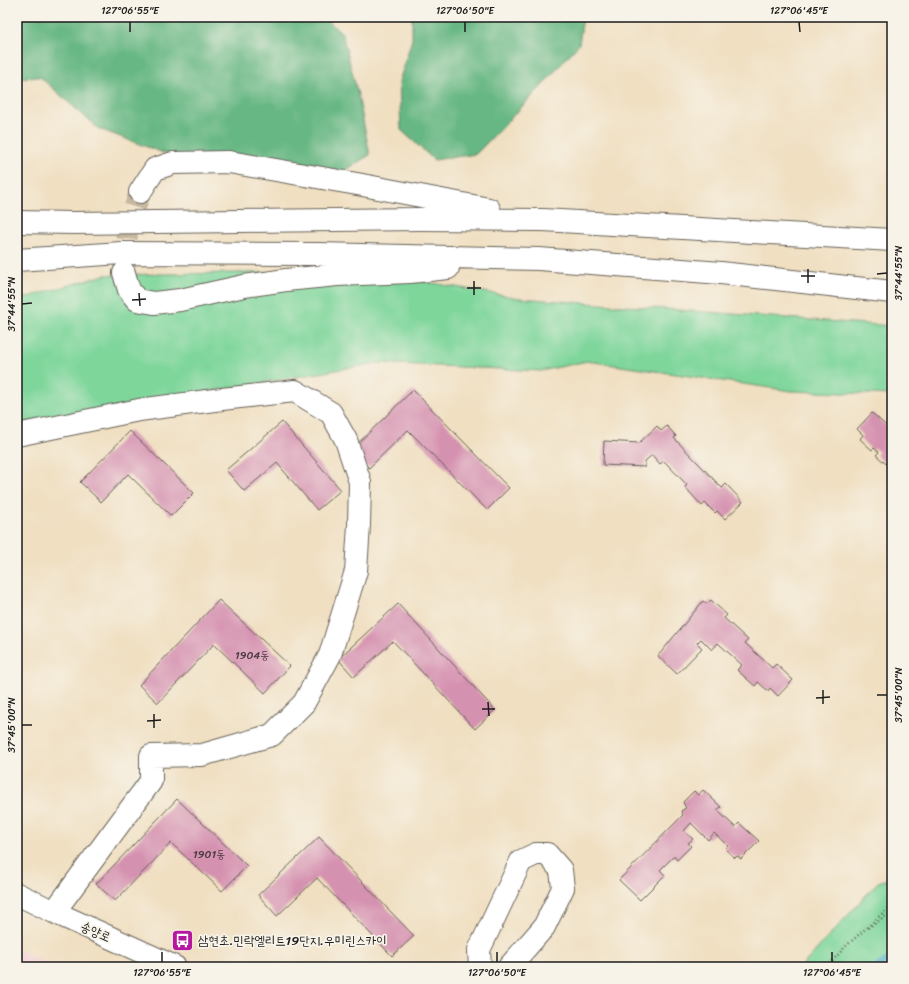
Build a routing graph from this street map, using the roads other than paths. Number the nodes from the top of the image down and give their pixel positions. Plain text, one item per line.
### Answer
1 (140, 192) tunnel mouth
2 (544, 220) junction
3 (17, 222) edge
4 (892, 226) edge
5 (721, 229) junction
6 (892, 240) edge
7 (539, 259) junction
8 (17, 260) edge
9 (124, 273) tunnel mouth
10 (721, 273) junction
11 (892, 278) edge
12 (892, 292) edge
13 (17, 435) edge
14 (17, 894) edge
15 (54, 912) junction
16 (175, 967) edge
17 (480, 967) edge
18 (509, 967) edge

1 - 2 main road
2 - 3 main road
2 - 5 main road
4 - 5 main road
5 - 6 main road
7 - 8 main road
7 - 9 main road
7 - 10 main road
10 - 11 main road
10 - 12 main road
13 - 15 main road
14 - 15 main road, 송양로
15 - 16 main road, 송양로
17 - 18 main road

